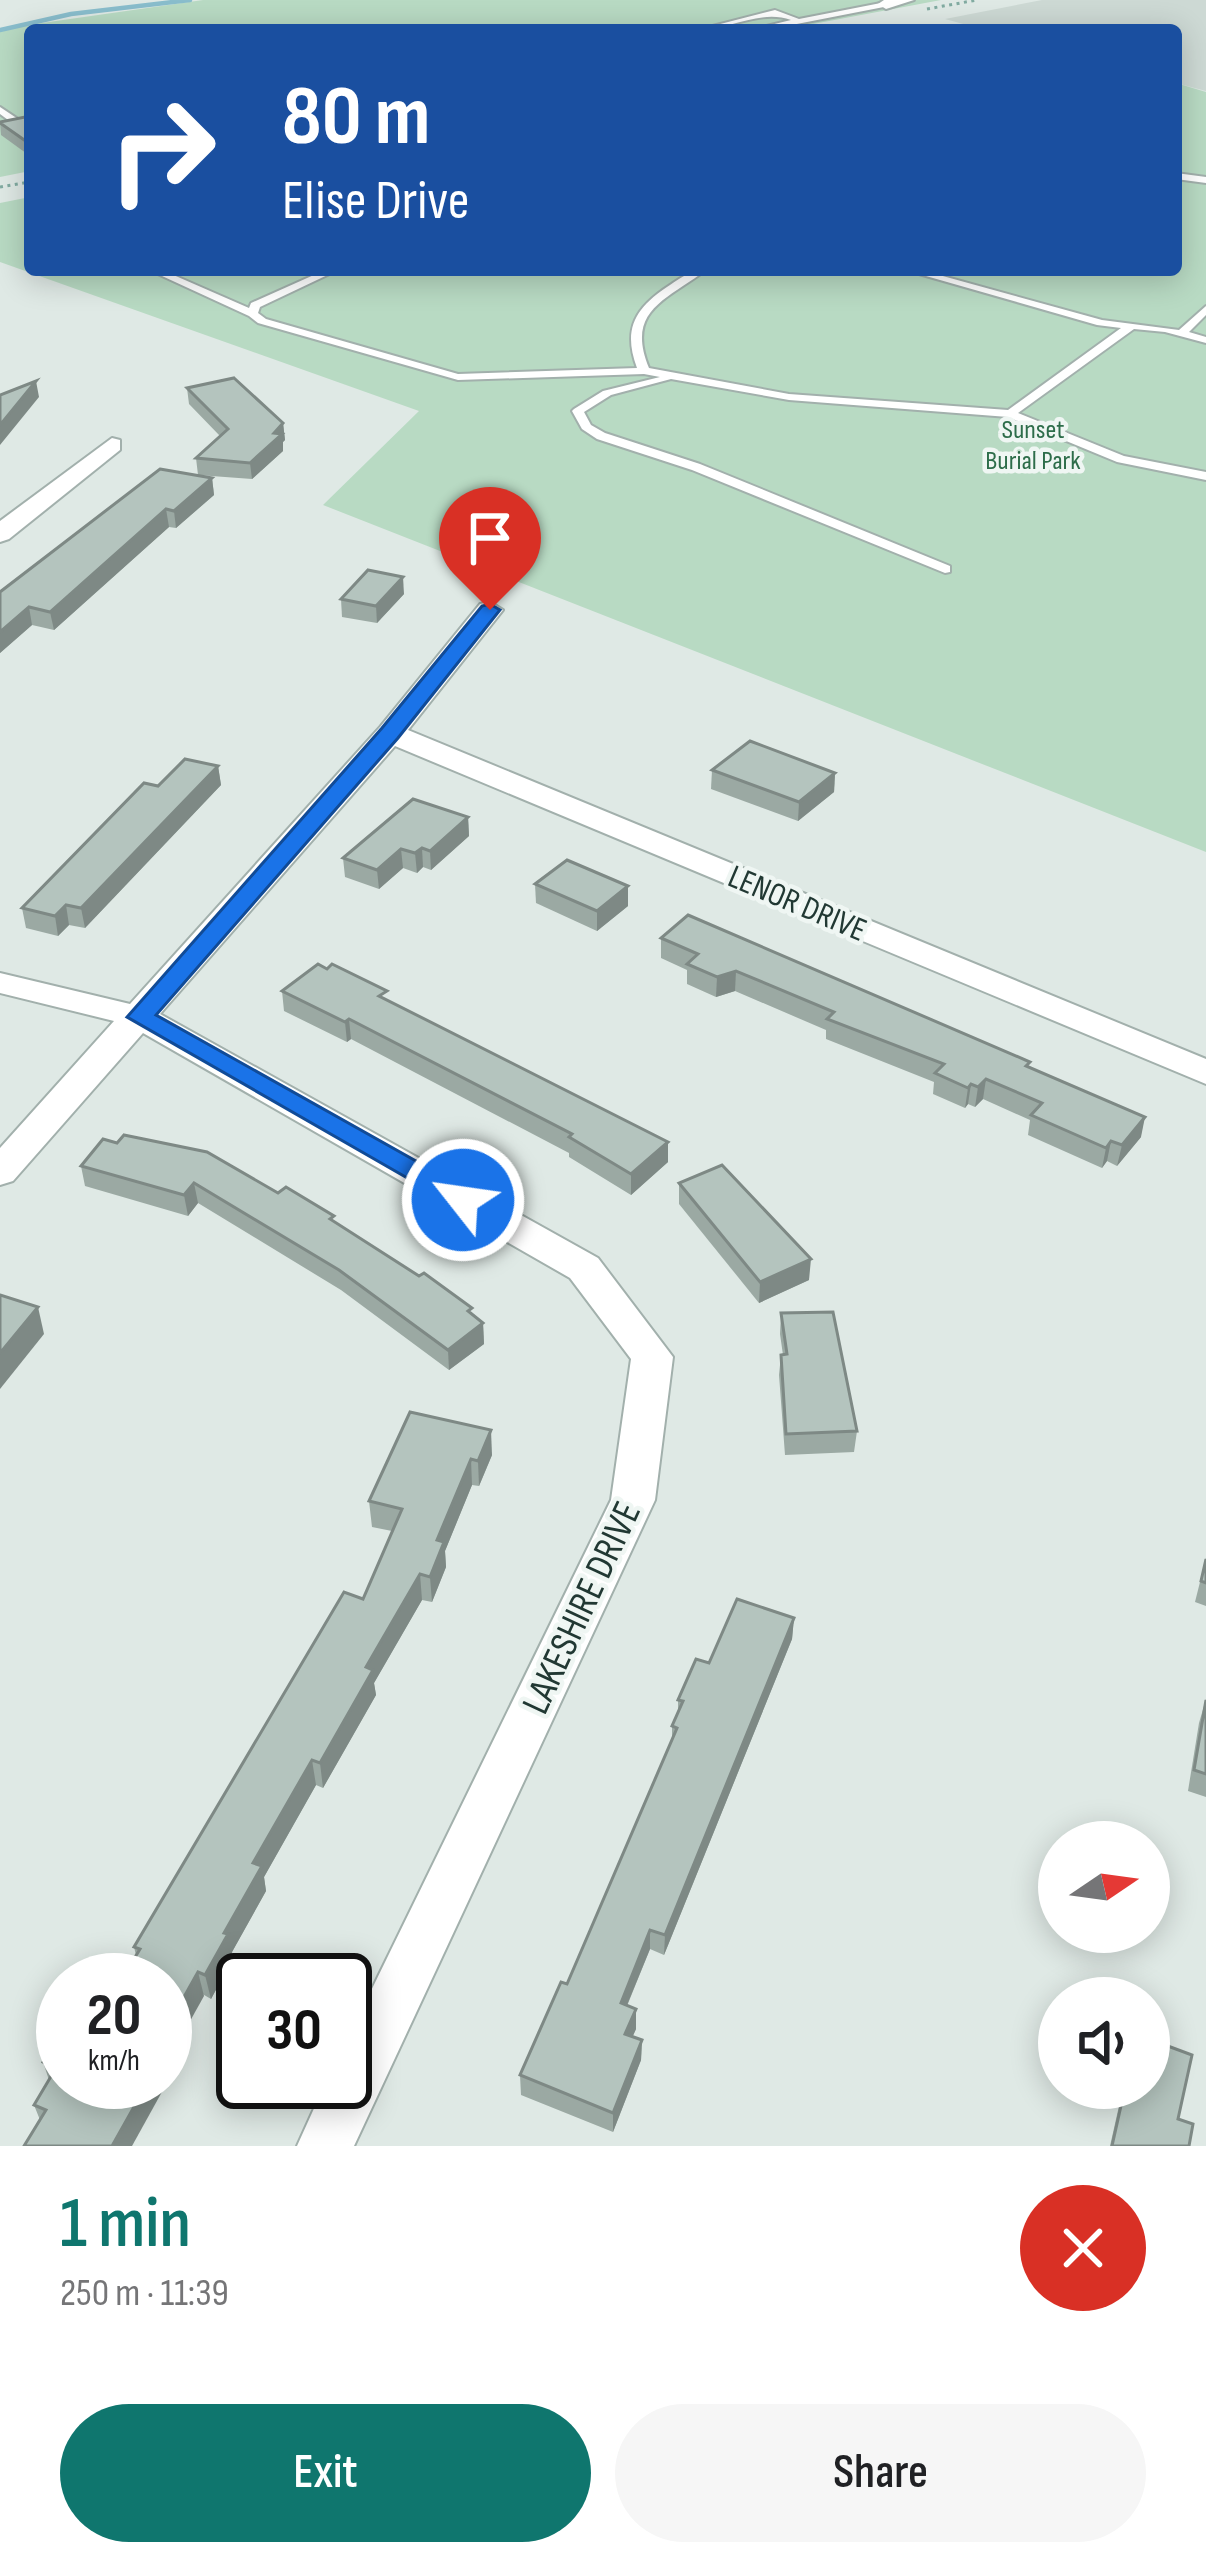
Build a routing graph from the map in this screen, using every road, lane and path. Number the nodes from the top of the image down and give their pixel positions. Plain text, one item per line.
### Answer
1 (906, 0) edge
2 (886, 4) joint
3 (800, 21) junction
4 (726, 24) edge
5 (785, 24) edge
6 (0, 110) edge
7 (18, 124) edge
8 (168, 276) edge
9 (320, 276) edge
10 (690, 276) edge
11 (932, 276) edge
12 (1206, 309) edge
13 (253, 314) junction
14 (1130, 327) junction
15 (1182, 333) junction
16 (1206, 340) edge
17 (644, 371) junction
18 (676, 377) junction
19 (1010, 414) junction
20 (112, 445) dead end
21 (1206, 476) edge
22 (0, 534) edge
23 (946, 569) dead end
24 (490, 610) dead end
25 (390, 733) junction
26 (0, 983) edge
27 (140, 1017) junction
28 (1206, 1072) edge
29 (0, 1172) edge
30 (325, 2146) edge

1 - 2 street
2 - 3 lane
3 - 4 lane
3 - 5 lane
6 - 7 lane
8 - 13 lane
9 - 13 lane
10 - 17 lane
11 - 14 lane
12 - 15 lane
13 - 17 lane
14 - 15 lane
14 - 19 lane
15 - 16 lane
17 - 18 lane
18 - 19 lane
18 - 23 lane
19 - 21 lane
20 - 22 street
24 - 25 street
25 - 27 street
25 - 28 street, LENOR DRIVE
26 - 27 street, LAKESHIRE DRIVE
27 - 29 street
27 - 30 street, LAKESHIRE DRIVE

